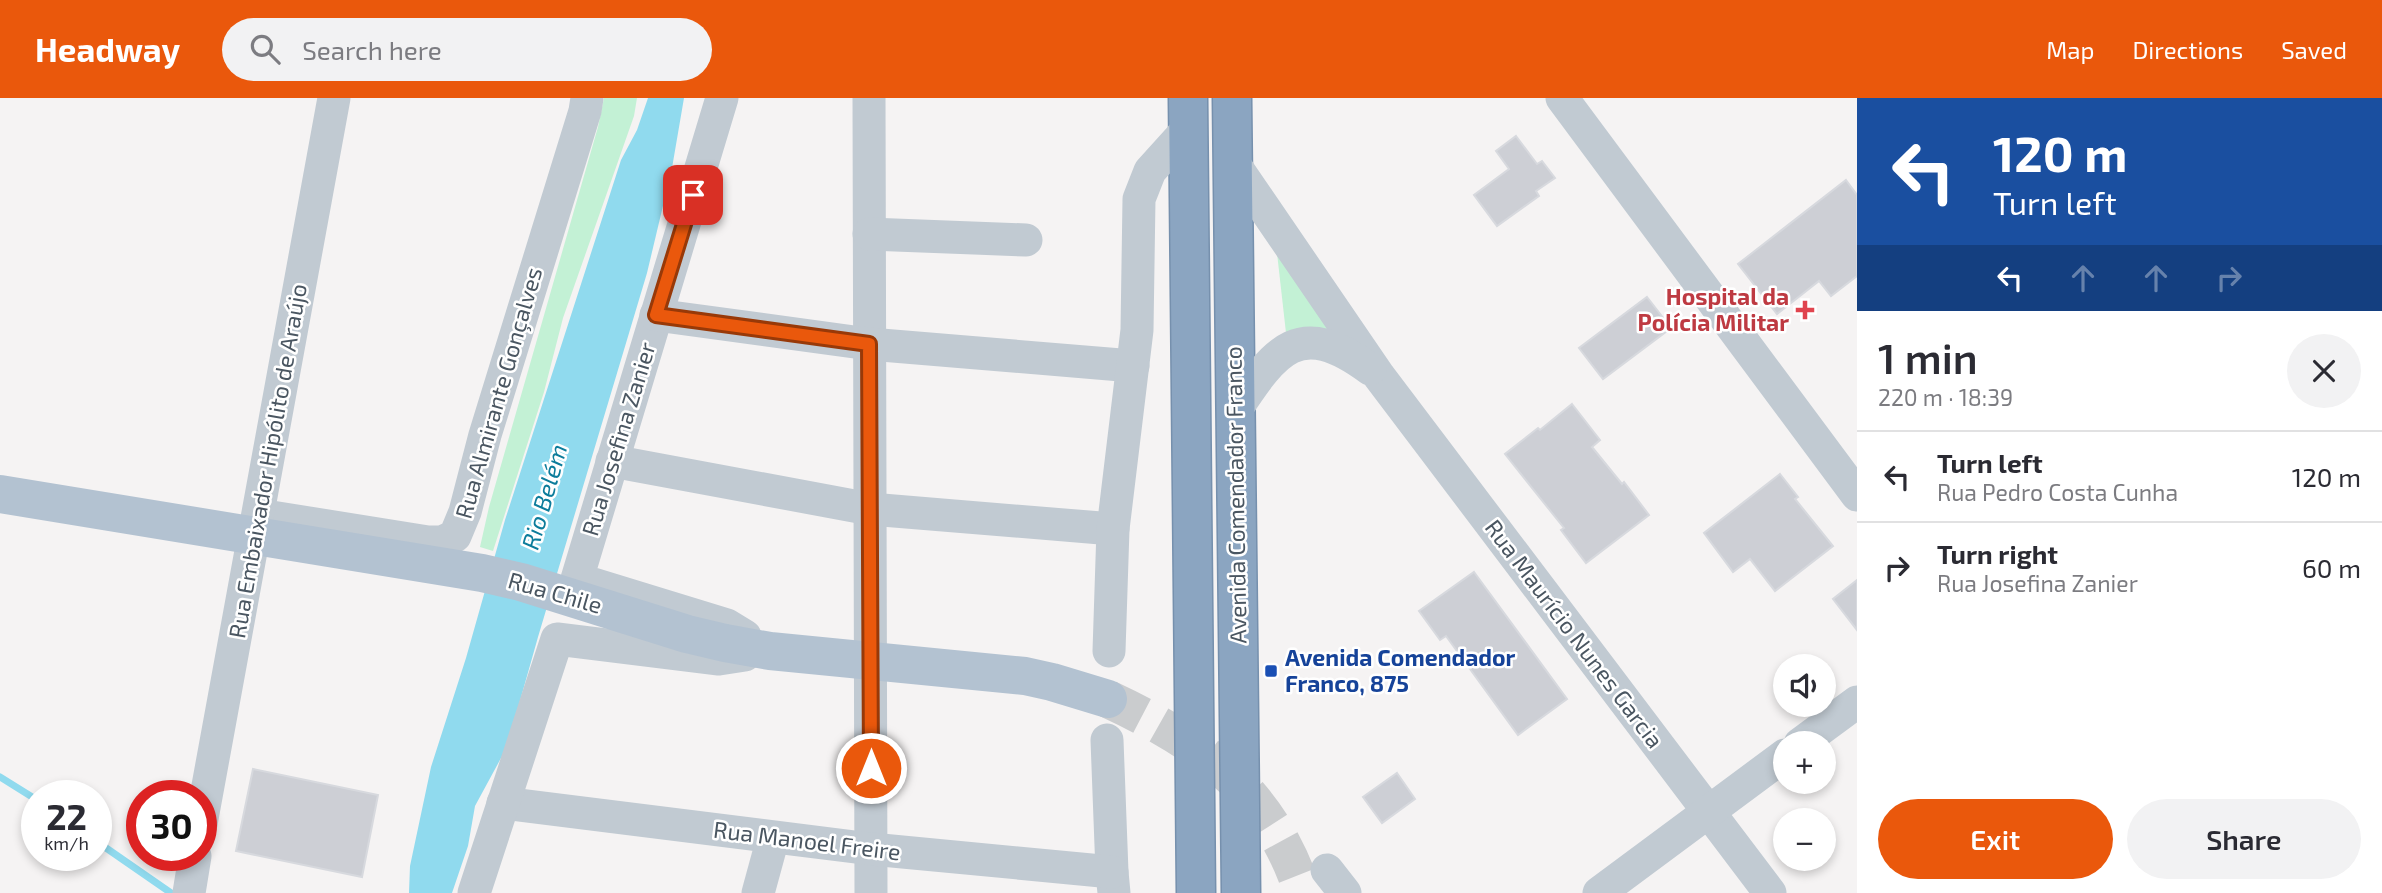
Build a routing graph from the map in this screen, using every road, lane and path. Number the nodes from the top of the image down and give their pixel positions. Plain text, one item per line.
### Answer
1 (334, 98) edge
2 (587, 98) edge
3 (722, 98) edge
4 (869, 98) edge
5 (1231, 98) edge
6 (1562, 98) edge
7 (1188, 113) edge
8 (1232, 161) junction
9 (869, 234) junction
10 (1026, 240) dead end
11 (656, 315) junction
12 (869, 344) junction
13 (1133, 366) junction
14 (1379, 376) junction
15 (1235, 411) junction
16 (612, 461) junction
17 (0, 494) edge
18 (1857, 495) edge
19 (870, 509) junction
20 (257, 524) junction
21 (1113, 529) junction
22 (1109, 651) dead end
23 (770, 652) junction
24 (870, 661) junction
25 (1108, 699) tunnel mouth
26 (1857, 702) edge
27 (1818, 731) edge
28 (1107, 740) dead end
29 (1773, 764) edge
30 (209, 780) edge
31 (503, 803) junction
32 (1709, 812) junction
33 (773, 838) junction
34 (871, 849) junction
35 (1113, 883) edge
36 (474, 893) edge
37 (758, 893) edge
38 (871, 893) edge
39 (1196, 893) edge
40 (1241, 893) edge
41 (1599, 893) edge
42 (1770, 893) edge

1 - 20 street, Rua Embaixador Hipólito de Araújo
2 - 20 street, Rua Almirante Gonçalves
3 - 11 street, Rua Josefina Zanier
4 - 9 street
5 - 8 highway, Avenida Comendador Franco
6 - 18 street
7 - 13 street, Avenida Comendador Franco
7 - 39 highway, Avenida Comendador Franco
8 - 14 street, Rua Maurício Nunes Garcia
8 - 15 highway, Avenida Comendador Franco
9 - 10 street
9 - 12 street
11 - 12 street
11 - 16 street, Rua Josefina Zanier
12 - 13 street
12 - 19 street
13 - 21 street, Avenida Comendador Franco
14 - 15 street, Rua Maurício Nunes Garcia
14 - 32 street, Rua Maurício Nunes Garcia
15 - 40 highway, Avenida Comendador Franco
16 - 19 street
16 - 23 street, Rua Josefina Zanier
17 - 20 main road, Rua Chile
19 - 21 street
19 - 24 street
20 - 23 main road, Rua Chile
20 - 30 street, Rua Embaixador Hipólito de Araújo
21 - 22 street, Avenida Comendador Franco
23 - 24 main road, Rua Chile
23 - 31 street
24 - 25 main road, Rua Chile
24 - 34 street
26 - 27 street
28 - 35 street
29 - 32 street
31 - 33 street, Rua Manoel Freire
31 - 36 street
32 - 41 street
32 - 42 street, Rua Maurício Nunes Garcia
33 - 34 street, Rua Manoel Freire
33 - 37 street
34 - 35 street, Rua Manoel Freire
34 - 38 street

